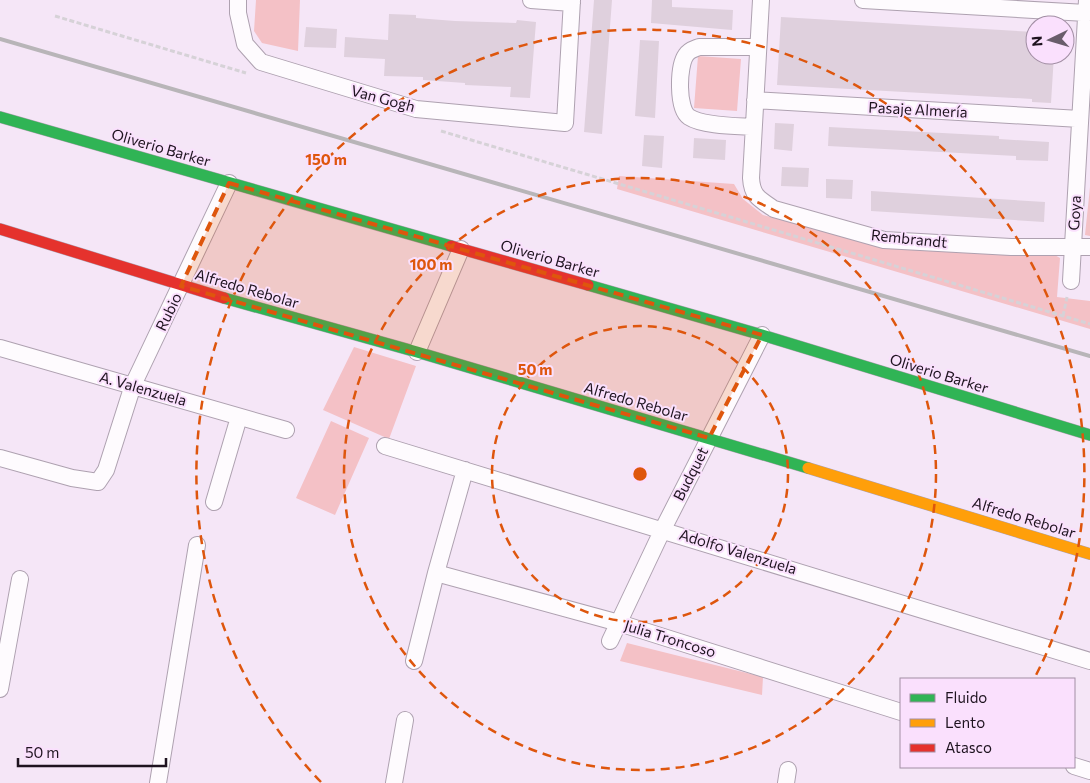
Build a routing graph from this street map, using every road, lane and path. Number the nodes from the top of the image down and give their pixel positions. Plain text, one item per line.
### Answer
1 (531, 0) edge
2 (761, 0) edge
3 (863, 0) edge
4 (572, 2) edge
5 (238, 6) edge
6 (1086, 6) edge
7 (54, 16) dead end
8 (758, 47) junction
9 (1087, 63) edge
10 (251, 74) dead end
11 (755, 100) junction
12 (0, 117) edge
13 (1080, 119) junction
14 (754, 127) junction
15 (432, 128) dead end
16 (1084, 179) edge
17 (229, 183) junction
18 (0, 229) edge
19 (1082, 246) edge
20 (461, 248) junction
21 (1071, 281) dead end
22 (181, 286) junction
23 (1090, 324) edge
24 (762, 335) junction
25 (0, 348) edge
26 (417, 352) junction
27 (133, 386) junction
28 (239, 417) junction
29 (286, 430) dead end
30 (1090, 436) edge
31 (709, 438) junction
32 (385, 446) dead end
33 (0, 458) edge
34 (465, 470) junction
35 (214, 502) dead end
36 (663, 529) junction
37 (197, 545) dead end
38 (1090, 554) edge
39 (436, 572) junction
40 (20, 579) dead end
41 (619, 623) junction
42 (610, 641) dead end
43 (414, 661) dead end
44 (1090, 661) edge
45 (0, 689) edge
46 (900, 712) edge
47 (405, 720) dead end
48 (1075, 766) edge
49 (1090, 772) edge
50 (158, 783) edge
51 (394, 783) edge

1 - 4 street
2 - 8 street, Rembrandt
3 - 6 street
4 - 5 street, Van Gogh
6 - 9 street, Goya
7 - 10 path
8 - 11 street, Rembrandt
8 - 14 street
9 - 13 street, Goya
11 - 13 street, Pasaje Almería
11 - 14 street, Rembrandt
12 - 17 street, Oliverio Barker
13 - 16 street, Goya
14 - 19 street, Rembrandt
15 - 23 path
16 - 19 street, Goya
17 - 20 street, Oliverio Barker
17 - 22 street, Rubio
18 - 22 street, Alfredo Rebolar
19 - 21 street, Goya
20 - 24 street, Oliverio Barker
20 - 26 street
22 - 26 street, Alfredo Rebolar
22 - 27 street, Rubio
24 - 30 street, Oliverio Barker
24 - 31 street, Budquet
25 - 27 street, A. Valenzuela
26 - 31 street, Alfredo Rebolar
27 - 28 street, A. Valenzuela
27 - 33 street, Rubio
28 - 29 street, A. Valenzuela
28 - 35 street
31 - 36 street, Budquet
31 - 38 street, Alfredo Rebolar
32 - 34 street, Adolfo Valenzuela
34 - 36 street, Adolfo Valenzuela
34 - 39 street
36 - 41 street, Budquet
36 - 44 street, Adolfo Valenzuela
37 - 50 street
39 - 41 street, Julia Troncoso
39 - 43 street
40 - 45 street
41 - 42 street, Budquet
41 - 46 street, Julia Troncoso
47 - 51 street
48 - 49 street

